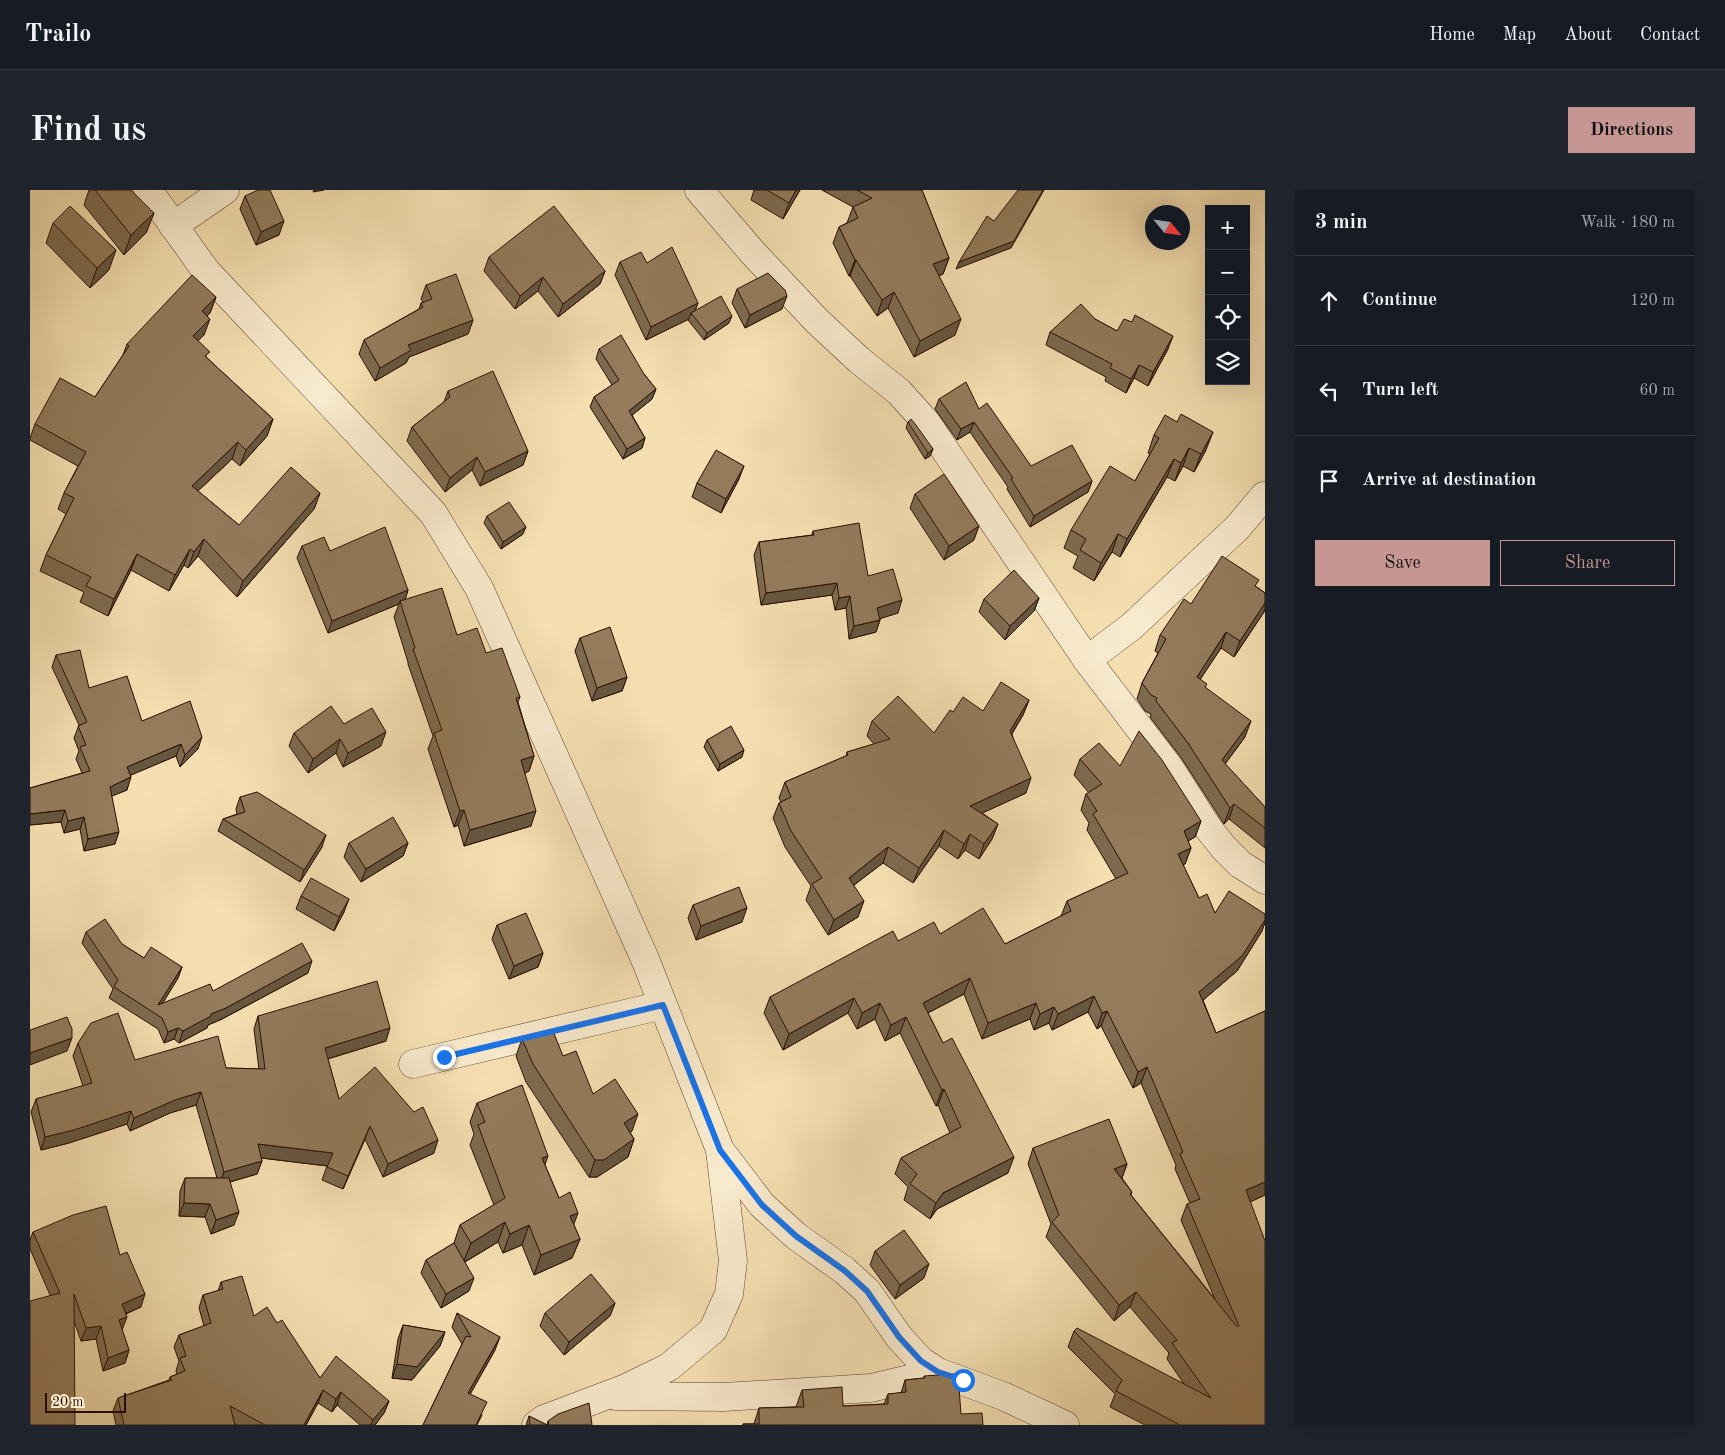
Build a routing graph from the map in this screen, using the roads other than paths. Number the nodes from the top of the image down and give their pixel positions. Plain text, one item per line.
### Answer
1 (148, 190) edge
2 (225, 190) edge
3 (699, 190) edge
4 (173, 226) junction
5 (1264, 496) edge
6 (1087, 660) junction
7 (1265, 880) edge
8 (663, 1005) junction
9 (412, 1064) dead end
10 (720, 1150) junction
11 (938, 1372) junction
12 (605, 1396) junction
13 (536, 1425) edge
14 (1065, 1425) edge

1 - 4 street
2 - 4 street
3 - 6 street
4 - 8 street
5 - 6 street
6 - 7 street
8 - 9 street
8 - 10 street
10 - 11 street
10 - 12 street
11 - 12 street
11 - 14 street
12 - 13 street

